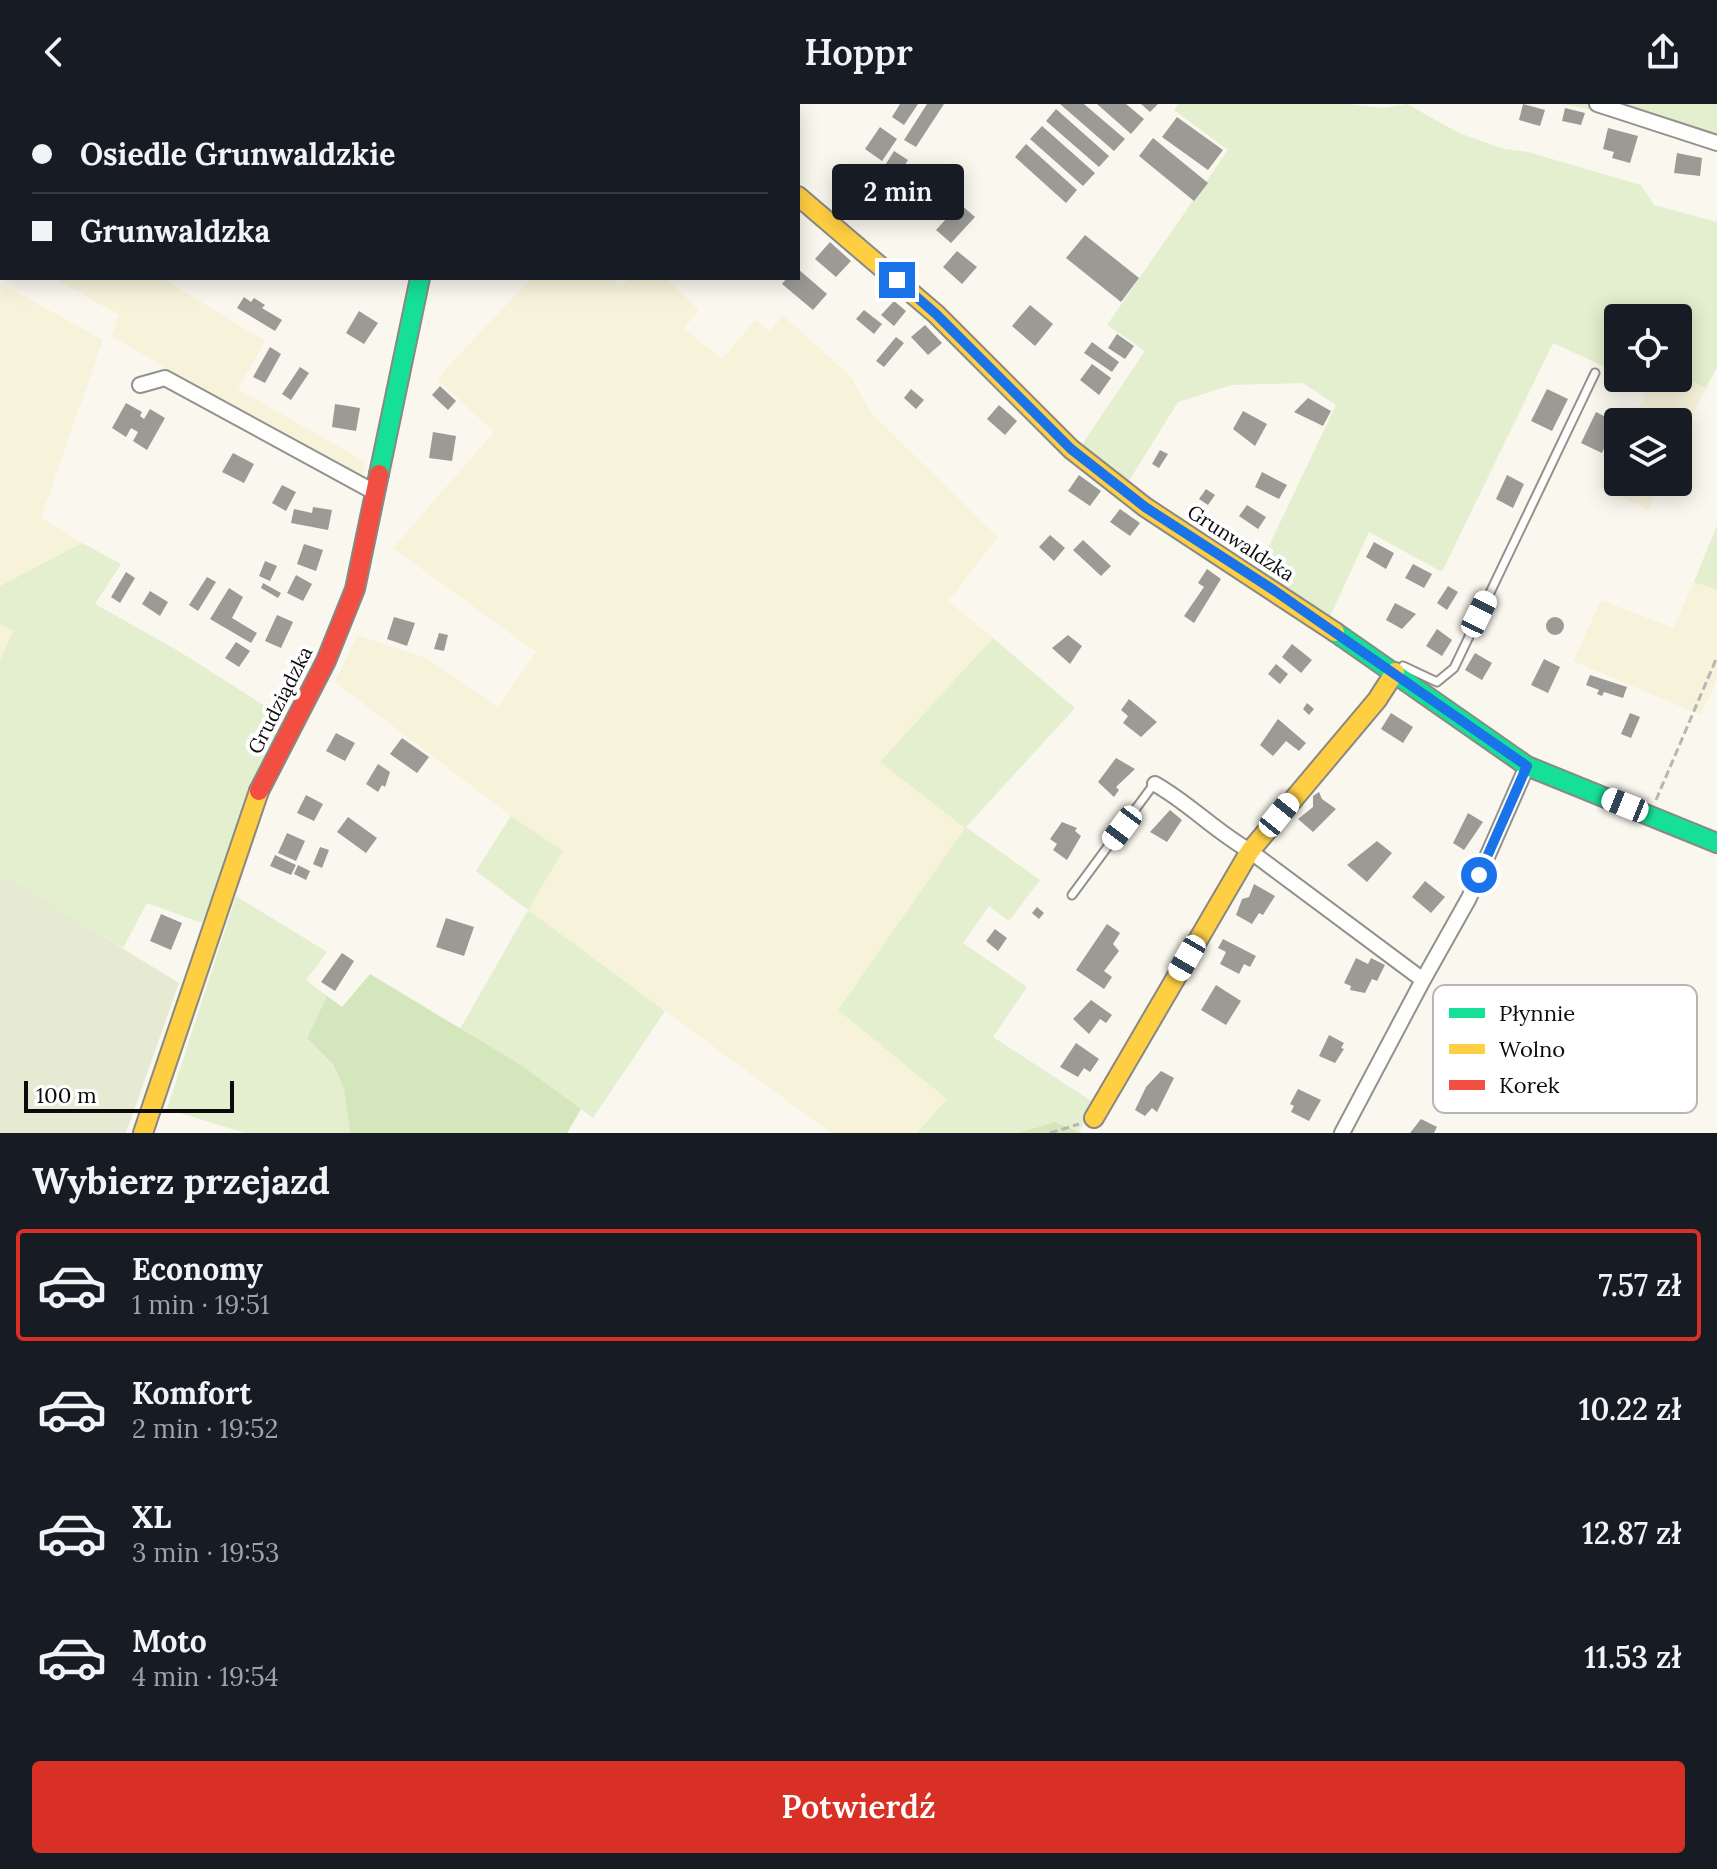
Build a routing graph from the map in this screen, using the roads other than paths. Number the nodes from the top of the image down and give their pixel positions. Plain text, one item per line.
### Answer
1 (1597, 104) edge
2 (1717, 143) edge
3 (800, 198) edge
4 (420, 280) edge
5 (1595, 373) dead end
6 (140, 385) dead end
7 (376, 493) junction
8 (1392, 670) junction
9 (1527, 766) junction
10 (1155, 784) joint
11 (1714, 843) edge
12 (1250, 851) junction
13 (1072, 895) dead end
14 (1423, 980) junction
15 (1094, 1118) road end
16 (143, 1133) edge
17 (1342, 1133) edge

1 - 2 street
3 - 8 street, Grunwaldzka
4 - 7 street, Grudziądzka
5 - 8 lane
6 - 7 street
7 - 16 street, Grudziądzka
8 - 9 street, Grunwaldzka
8 - 12 street
9 - 11 street, Grunwaldzka
9 - 14 street
10 - 12 street
10 - 13 lane
12 - 14 street
12 - 15 street
14 - 17 street

